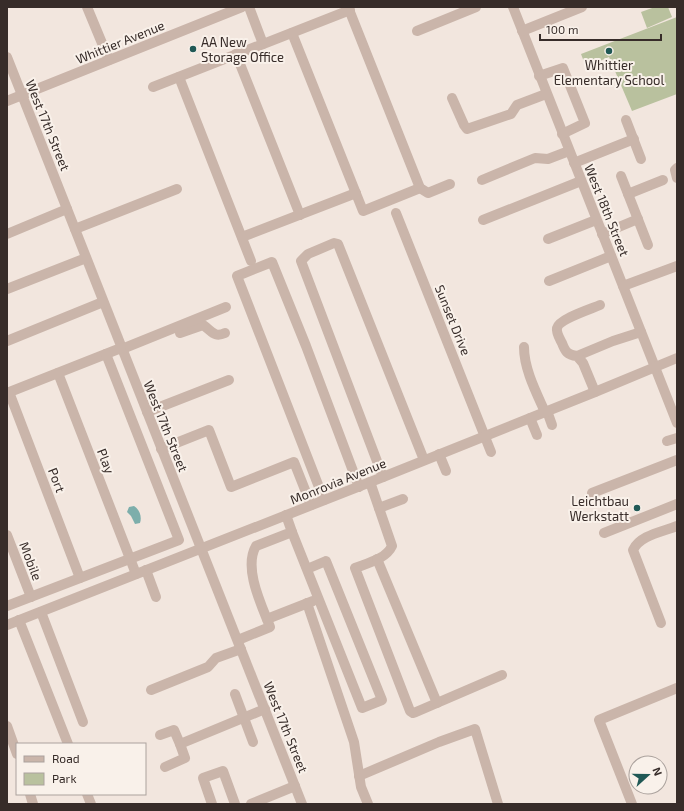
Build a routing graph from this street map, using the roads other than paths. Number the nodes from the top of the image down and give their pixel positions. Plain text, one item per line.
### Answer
1 (87, 7) edge
2 (242, 7) edge
3 (249, 7) edge
4 (476, 7) edge
5 (512, 7) edge
6 (582, 7) edge
7 (349, 8) edge
8 (229, 9) edge
9 (417, 31) dead end
10 (522, 31) junction
11 (292, 33) junction
12 (263, 44) junction
13 (236, 54) junction
14 (7, 57) edge
15 (109, 60) junction
16 (540, 76) junction
17 (179, 77) junction
18 (153, 87) dead end
19 (546, 94) junction
20 (22, 95) junction
21 (452, 98) dead end
22 (7, 101) edge
23 (626, 120) dead end
24 (562, 134) junction
25 (634, 139) junction
26 (569, 151) junction
27 (641, 159) dead end
28 (574, 163) junction
29 (677, 168) edge
30 (621, 176) dead end
31 (677, 178) edge
32 (482, 180) dead end
33 (663, 180) dead end
34 (581, 181) junction
35 (450, 184) dead end
36 (177, 188) dead end
37 (420, 188) junction
38 (356, 193) junction
39 (628, 194) junction
40 (67, 209) junction
41 (396, 213) dead end
42 (300, 215) junction
43 (638, 219) junction
44 (483, 220) dead end
45 (596, 220) junction
46 (75, 229) junction
47 (7, 234) edge
48 (602, 234) junction
49 (242, 237) junction
50 (548, 239) dead end
51 (648, 245) dead end
52 (611, 256) junction
53 (86, 258) junction
54 (251, 261) dead end
55 (677, 266) edge
56 (549, 281) dead end
57 (623, 286) junction
58 (7, 289) edge
59 (103, 302) junction
60 (600, 305) dead end
61 (226, 307) dead end
62 (641, 332) junction
63 (225, 333) dead end
64 (7, 340) edge
65 (524, 347) dead end
66 (122, 350) junction
67 (106, 354) junction
68 (577, 356) junction
69 (677, 358) edge
70 (655, 367) junction
71 (58, 372) junction
72 (229, 380) dead end
73 (8, 392) edge
74 (595, 392) junction
75 (147, 412) junction
76 (546, 412) junction
77 (530, 418) junction
78 (677, 423) edge
79 (552, 425) dead end
80 (537, 435) dead end
81 (485, 436) junction
82 (161, 449) junction
83 (491, 452) dead end
84 (439, 454) junction
85 (424, 460) junction
86 (677, 460) edge
87 (446, 471) dead end
88 (383, 477) junction
89 (370, 482) junction
90 (359, 486) junction
91 (592, 493) dead end
92 (403, 499) dead end
93 (324, 500) junction
94 (677, 504) edge
95 (311, 505) junction
96 (379, 508) junction
97 (286, 515) junction
98 (677, 526) edge
99 (292, 532) junction
100 (604, 533) dead end
101 (7, 535) edge
102 (201, 548) junction
103 (130, 559) junction
104 (377, 559) junction
105 (307, 569) junction
106 (146, 570) junction
107 (136, 574) junction
108 (80, 578) junction
109 (31, 597) junction
110 (156, 597) dead end
111 (318, 598) junction
112 (307, 603) junction
113 (7, 606) edge
114 (41, 612) junction
115 (267, 619) junction
116 (19, 620) junction
117 (661, 623) dead end
118 (7, 625) edge
119 (239, 645) junction
120 (502, 675) dead end
121 (677, 688) edge
122 (151, 690) dead end
123 (235, 694) dead end
124 (437, 703) junction
125 (265, 709) junction
126 (244, 718) junction
127 (84, 722) dead end
128 (7, 726) edge
129 (160, 735) dead end
130 (253, 742) dead end
131 (68, 743) edge
132 (180, 744) junction
133 (16, 751) edge
134 (165, 767) dead end
135 (359, 776) junction
136 (295, 786) junction
137 (212, 804) edge
138 (236, 804) edge
139 (251, 804) edge
140 (302, 804) edge
141 (368, 804) edge
142 (498, 804) edge
143 (632, 804) edge

1 - 15 street
2 - 8 street, Whittier Avenue
3 - 12 street
4 - 9 street
5 - 10 street, West 18th Street
6 - 10 street
7 - 11 street
7 - 37 street
8 - 15 street, Whittier Avenue
10 - 16 street, West 18th Street
11 - 12 street
11 - 38 street
12 - 13 street
13 - 17 street
13 - 42 street
14 - 20 street, West 17th Street
15 - 20 street, Whittier Avenue
16 - 19 street, West 18th Street
16 - 24 street
17 - 18 street
17 - 49 street
19 - 21 street
19 - 24 street, West 18th Street
20 - 22 street, Whittier Avenue
20 - 40 street, West 17th Street
23 - 25 street
24 - 26 street, West 18th Street
25 - 27 street
25 - 28 street
26 - 28 street, West 18th Street
26 - 32 street
28 - 34 street, West 18th Street
29 - 31 street
30 - 39 street
33 - 39 street
34 - 44 street
34 - 45 street, West 18th Street
35 - 37 street
36 - 46 street
37 - 38 street
38 - 42 street
39 - 43 street
40 - 46 street, West 17th Street
40 - 47 street
41 - 81 street, Sunset Drive
42 - 49 street
43 - 48 street
43 - 51 street
45 - 48 street, West 18th Street
45 - 50 street
46 - 53 street, West 17th Street
48 - 52 street, West 18th Street
49 - 54 street
52 - 56 street
52 - 57 street, West 18th Street
53 - 58 street
53 - 59 street, West 17th Street
55 - 57 street
57 - 62 street, West 18th Street
59 - 64 street
59 - 66 street, West 17th Street
60 - 68 street
61 - 66 street
62 - 68 street
62 - 70 street, West 18th Street
63 - 66 street
65 - 76 street
66 - 67 street
66 - 75 street, West 17th Street
67 - 71 street
67 - 103 street
68 - 74 street
69 - 70 street, Monrovia Avenue
70 - 74 street, Monrovia Avenue
70 - 78 street, West 18th Street
71 - 73 street
71 - 103 street, Play
72 - 75 street
73 - 108 street, Port
74 - 76 street, Monrovia Avenue
75 - 82 street, West 17th Street
76 - 77 street, Monrovia Avenue
76 - 79 street
77 - 80 street
77 - 81 street, Monrovia Avenue
81 - 83 street, Sunset Drive
81 - 84 street, Monrovia Avenue
82 - 95 street
82 - 102 street, West 17th Street
84 - 85 street, Monrovia Avenue
84 - 87 street
85 - 88 street, Monrovia Avenue
85 - 88 street
86 - 91 street
88 - 89 street, Monrovia Avenue
89 - 90 street, Monrovia Avenue
89 - 96 street
90 - 93 street, Monrovia Avenue
90 - 93 street
92 - 96 street
93 - 95 street, Monrovia Avenue
94 - 100 street
95 - 97 street, Monrovia Avenue
96 - 104 street
97 - 99 street
97 - 102 street, Monrovia Avenue
98 - 117 street
99 - 105 street
99 - 115 street
101 - 109 street, Mobile
102 - 106 street, Monrovia Avenue
102 - 119 street, West 17th Street
103 - 107 street, Play
103 - 108 street
104 - 124 street
104 - 124 street
105 - 111 street
105 - 111 street
106 - 107 street, Monrovia Avenue
106 - 110 street
107 - 114 street, Monrovia Avenue
108 - 109 street
109 - 113 street
111 - 112 street
112 - 115 street
112 - 135 street
114 - 116 street, Monrovia Avenue
114 - 127 street
115 - 119 street
116 - 118 street, Monrovia Avenue
116 - 131 street
119 - 122 street
119 - 125 street, West 17th Street
120 - 124 street
121 - 143 street
123 - 126 street
125 - 126 street
125 - 136 street, West 17th Street
126 - 130 street
126 - 132 street
128 - 133 street
129 - 132 street
132 - 134 street
135 - 141 street
135 - 142 street
136 - 139 street
136 - 140 street, West 17th Street
137 - 138 street

